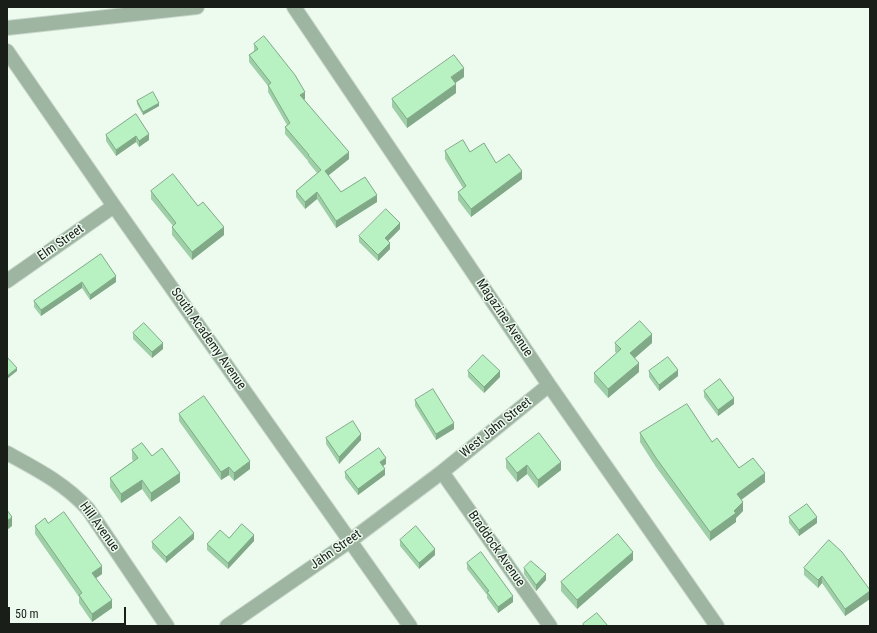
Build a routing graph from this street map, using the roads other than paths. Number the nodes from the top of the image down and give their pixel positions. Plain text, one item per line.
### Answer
1 (197, 7) edge
2 (294, 7) edge
3 (7, 28) edge
4 (7, 51) edge
5 (114, 206) junction
6 (7, 281) edge
7 (549, 385) junction
8 (7, 453) edge
9 (442, 472) junction
10 (350, 541) junction
11 (167, 626) edge
12 (227, 626) edge
13 (410, 626) edge
14 (550, 626) edge
15 (717, 626) edge

1 - 3 street
2 - 7 street, Magazine Avenue
4 - 5 street, South Academy Avenue
5 - 6 street, Elm Street
5 - 10 street, South Academy Avenue
7 - 9 street, West Jahn Street
7 - 15 street, Magazine Avenue
8 - 11 street, Hill Avenue
9 - 10 street, Jahn Street
9 - 14 street, Braddock Avenue
10 - 12 street, Jahn Street
10 - 13 street, South Academy Avenue

